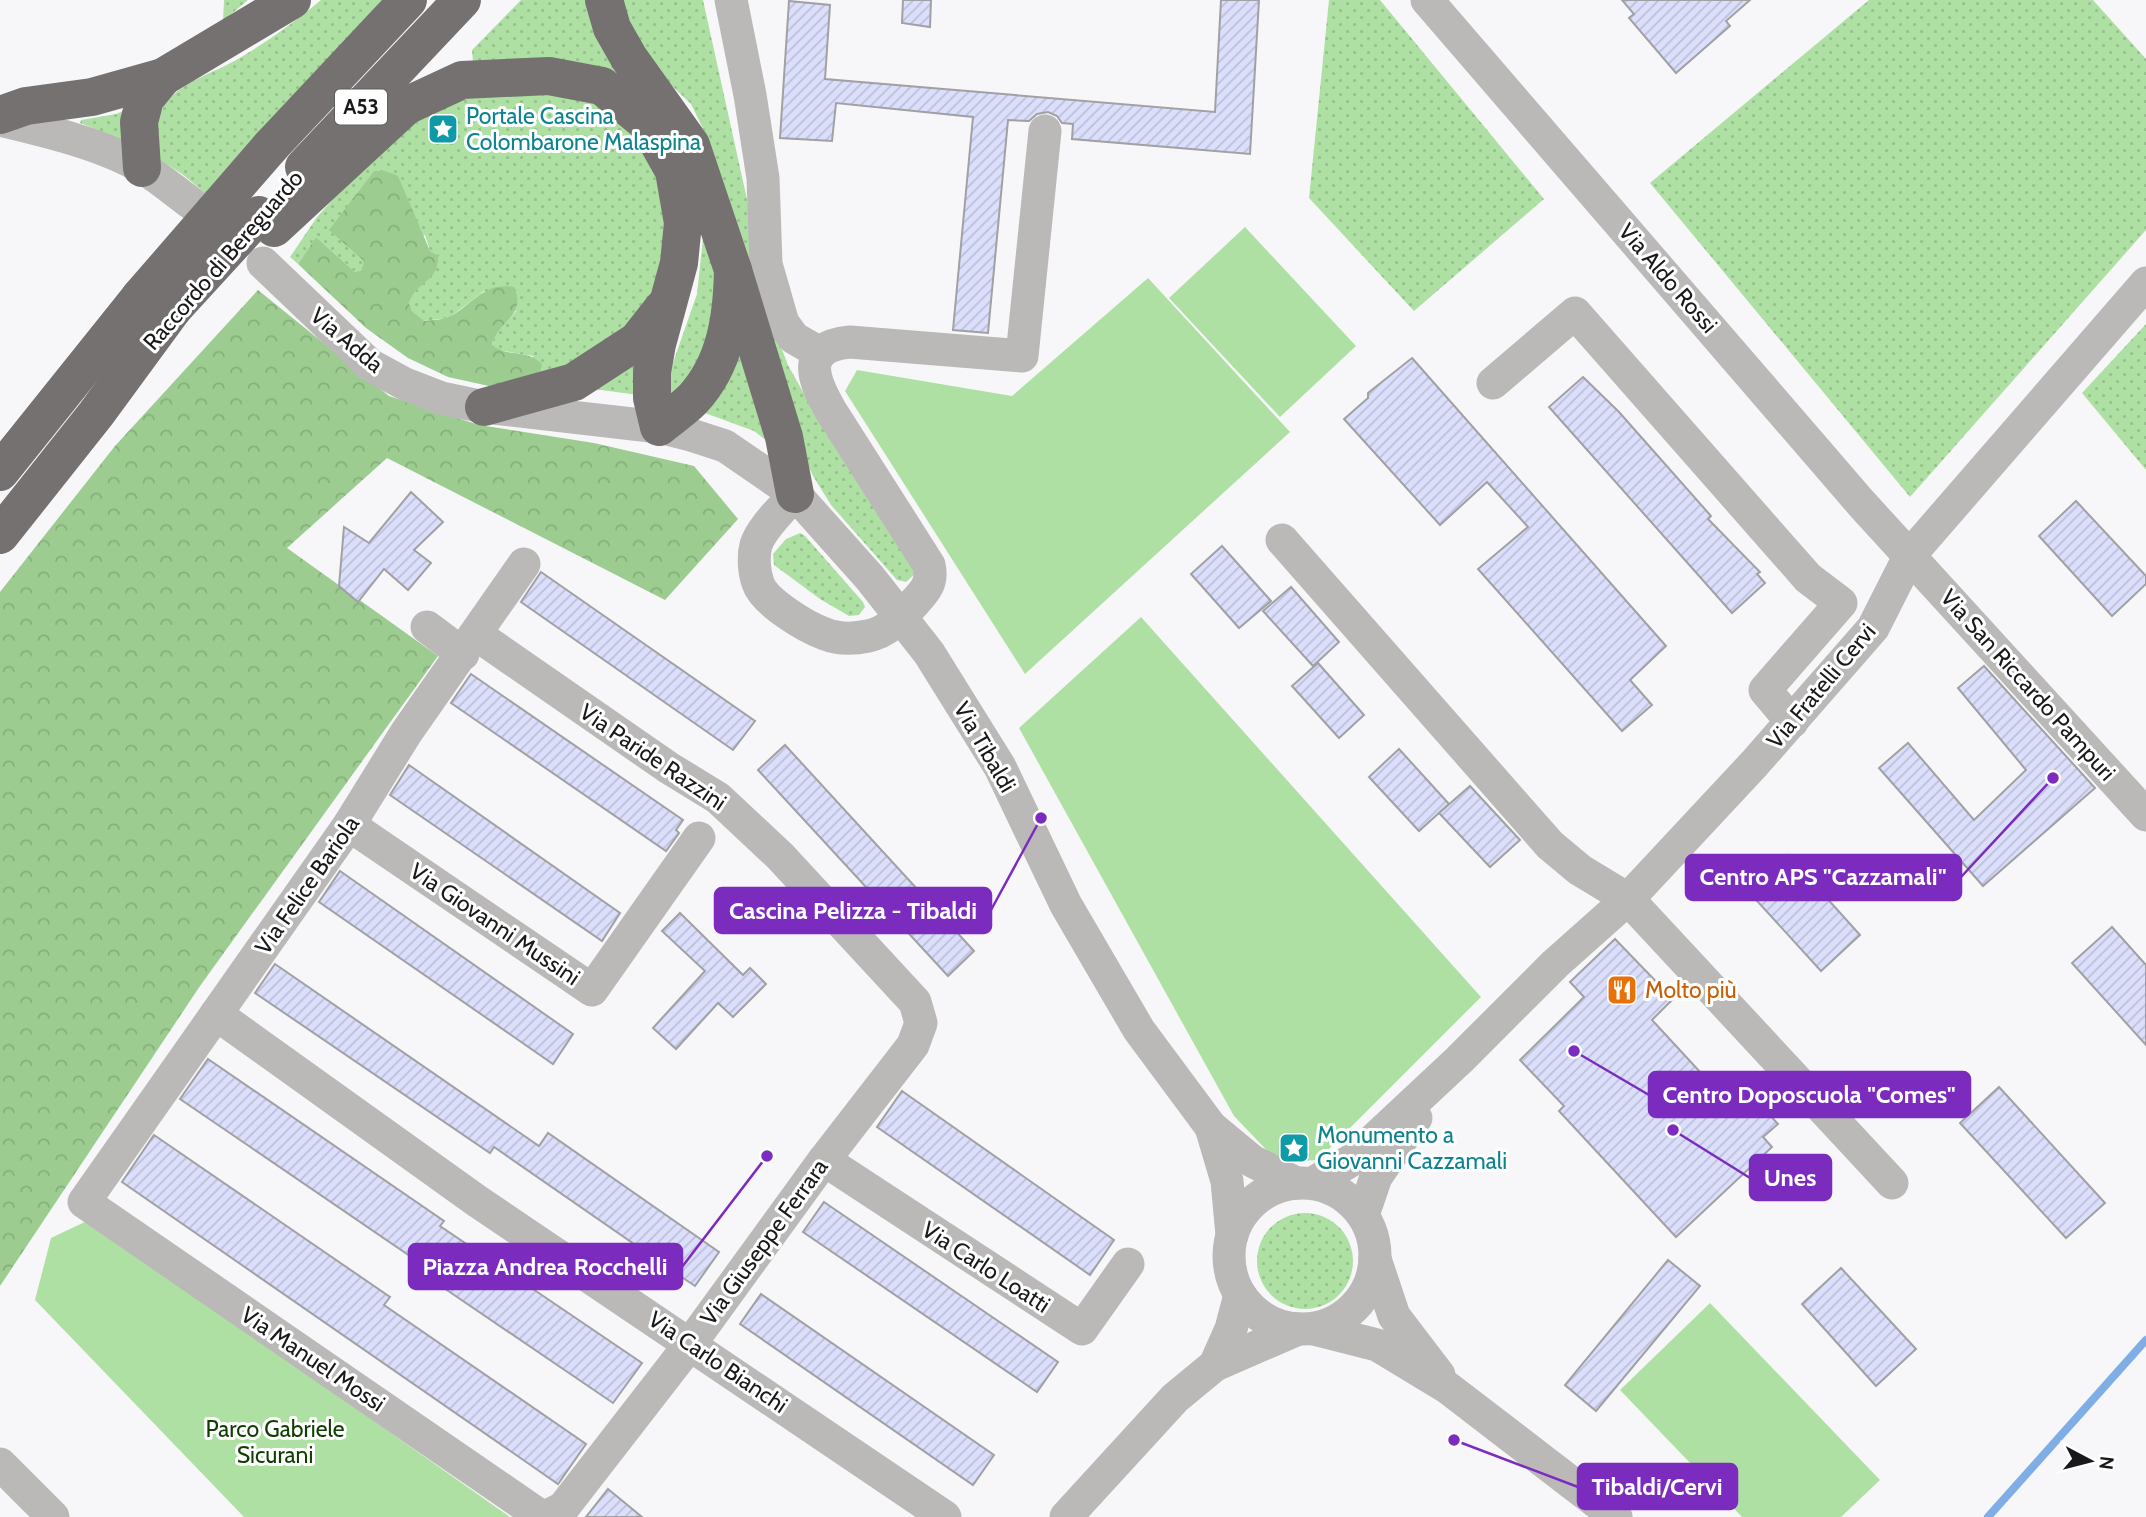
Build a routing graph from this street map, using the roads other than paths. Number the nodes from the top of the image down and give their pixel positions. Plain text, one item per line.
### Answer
1 (292, 0) edge
2 (408, 0) edge
3 (462, 0) edge
4 (604, 0) edge
5 (731, 0) edge
6 (1427, 0) edge
7 (163, 77) junction
8 (0, 118) edge
9 (1045, 131) dead end
10 (142, 168) junction
11 (195, 206) dead end
12 (265, 235) junction
13 (733, 270) junction
14 (2146, 284) edge
15 (669, 301) junction
16 (167, 309) junction
17 (820, 354) junction
18 (1493, 383) dead end
19 (484, 407) junction
20 (659, 427) junction
21 (0, 472) edge
22 (795, 494) junction
23 (0, 535) edge
24 (1282, 540) dead end
25 (1910, 555) junction
26 (524, 564) dead end
27 (901, 617) junction
28 (427, 627) dead end
29 (470, 645) junction
30 (1792, 722) junction
31 (2146, 815) edge
32 (349, 825) junction
33 (699, 838) dead end
34 (1628, 899) junction
35 (216, 1014) junction
36 (921, 1023) joint
37 (1460, 1060) junction
38 (1211, 1127) junction
39 (824, 1160) junction
40 (1305, 1183) junction
41 (1892, 1183) dead end
42 (84, 1202) joint
43 (1363, 1215) junction
44 (1231, 1235) junction
45 (1375, 1259) junction
46 (1128, 1264) dead end
47 (1240, 1295) junction
48 (1306, 1329) junction
49 (691, 1343) junction
50 (1215, 1364) junction
51 (1448, 1388) junction
52 (0, 1464) edge
53 (53, 1517) edge
54 (543, 1517) edge
55 (945, 1517) edge
56 (1066, 1517) edge
57 (1616, 1517) edge

1 - 7 highway
2 - 16 highway, Raccordo di Bereguardo / A53, bridge
3 - 12 highway, Raccordo di Bereguardo / A53
4 - 13 highway
5 - 17 street
6 - 25 street, Via Aldo Rossi
7 - 8 highway
7 - 10 highway
8 - 10 street
9 - 17 street
10 - 11 street
12 - 15 highway
12 - 16 highway, Raccordo di Bereguardo / A53, bridge
12 - 19 street, Via Adda
13 - 20 highway
13 - 22 highway
14 - 25 street, Via Fratelli Cervi
15 - 19 highway
15 - 20 highway
16 - 21 highway, Raccordo di Bereguardo / A53
16 - 23 highway, Raccordo di Bereguardo / A53
17 - 27 street
18 - 30 street
19 - 20 street, Via Adda
20 - 22 street, Via Tibaldi
22 - 27 street, Via Tibaldi
22 - 27 street
24 - 34 street
25 - 30 street, Via Fratelli Cervi
25 - 31 street, Via San Riccardo Pampuri
26 - 29 street, Via Felice Bariola
27 - 38 street, Via Tibaldi
28 - 29 street, Via Paride Razzini
29 - 32 street, Via Felice Bariola
29 - 36 street, Via Paride Razzini
30 - 34 street, Via Fratelli Cervi
32 - 33 street, Via Giovanni Mussini
32 - 35 street, Via Felice Bariola
34 - 37 street, Via Fratelli Cervi
34 - 41 street
35 - 42 street, Via Felice Bariola
35 - 49 street, Via Carlo Bianchi
36 - 39 street, Via Giuseppe Ferrara
37 - 40 street, Via Fratelli Cervi
37 - 43 street, Via Fratelli Cervi
38 - 40 street, Via Tibaldi
38 - 44 street, Via Tibaldi
39 - 46 street, Via Carlo Loatti
39 - 49 street, Via Giuseppe Ferrara
40 - 43 street
40 - 44 street
42 - 54 street, Via Manuel Mossi
43 - 45 street
44 - 47 street
45 - 48 street
45 - 51 street
47 - 48 street
47 - 50 street
48 - 50 street
48 - 51 street
49 - 54 street, Via Giuseppe Ferrara
49 - 55 street, Via Carlo Bianchi
50 - 56 street
51 - 57 street
52 - 53 street

